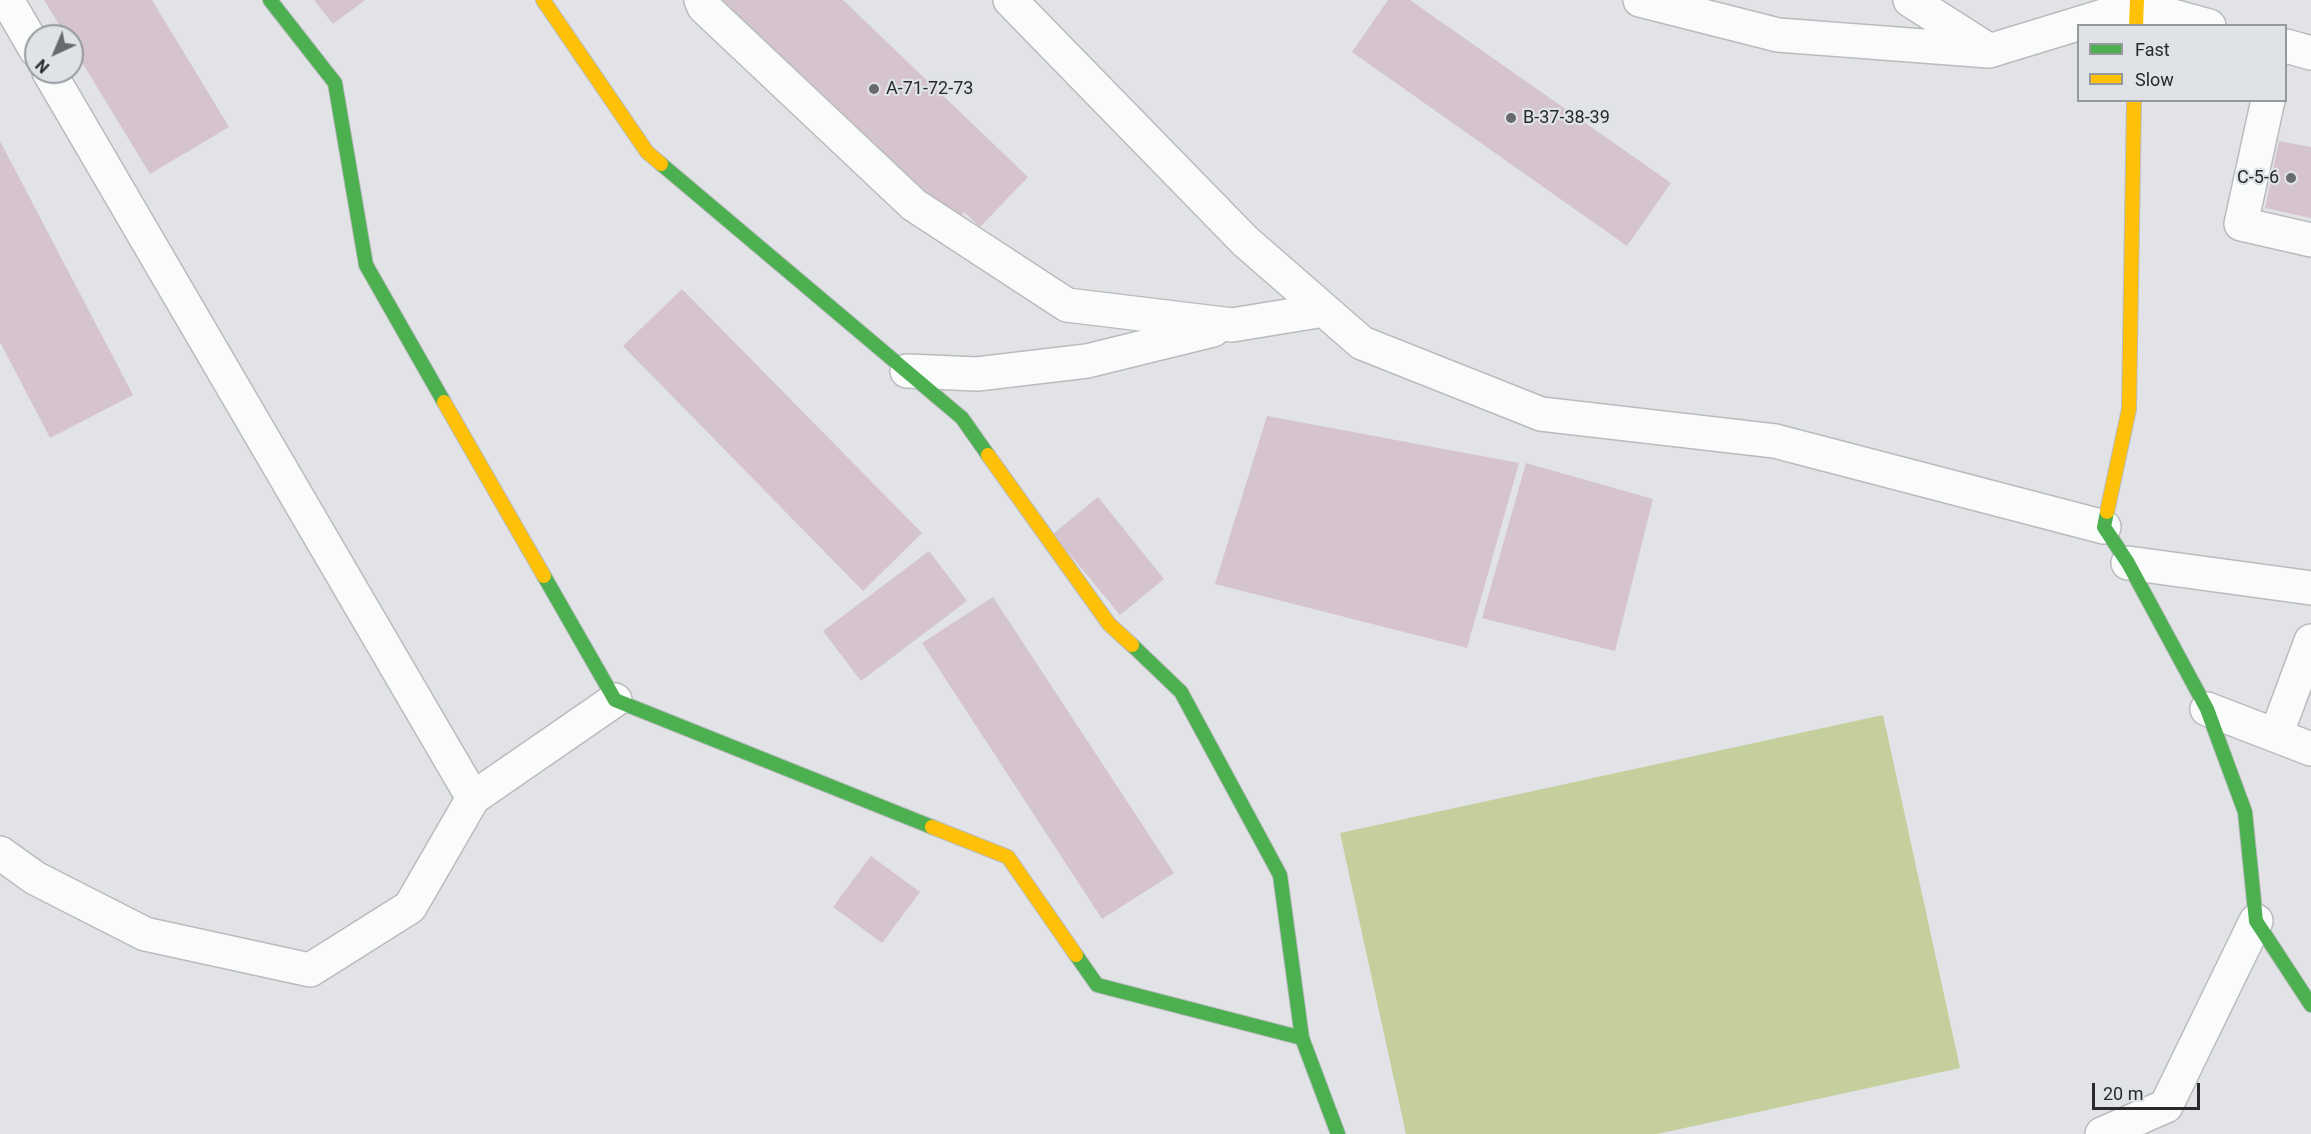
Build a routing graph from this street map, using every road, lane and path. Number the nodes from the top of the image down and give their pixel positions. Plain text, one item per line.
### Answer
1 (7, 0) edge
2 (270, 0) edge
3 (543, 0) edge
4 (701, 0) edge
5 (1010, 0) edge
6 (1640, 0) edge
7 (1910, 0) edge
8 (2136, 10) edge
9 (2086, 24) edge
10 (2200, 24) edge
11 (2077, 26) edge
12 (24, 29) edge
13 (2287, 46) edge
14 (1989, 51) junction
15 (2311, 53) edge
16 (56, 84) edge
17 (2134, 102) edge
18 (2268, 102) edge
19 (2311, 240) edge
20 (1324, 310) junction
21 (1232, 325) junction
22 (907, 371) junction
23 (2104, 527) junction
24 (2128, 563) junction
25 (2311, 588) edge
26 (2311, 641) edge
27 (615, 700) junction
28 (2207, 709) junction
29 (2276, 735) junction
30 (2311, 749) edge
31 (474, 798) junction
32 (0, 853) edge
33 (2256, 921) junction
34 (2311, 1005) edge
35 (1302, 1038) junction
36 (1338, 1134) edge
37 (2102, 1134) edge

1 - 12 street
2 - 27 street
3 - 22 street
4 - 21 street
5 - 20 street
6 - 14 street
7 - 14 street
8 - 9 street
8 - 10 street
11 - 14 street
13 - 15 street
16 - 31 street
17 - 23 street
18 - 19 street
20 - 21 street
20 - 23 street
21 - 22 street
22 - 35 street
23 - 24 street
24 - 25 street
24 - 28 street
26 - 29 street
27 - 31 street
27 - 35 street
28 - 29 street
28 - 33 street
29 - 30 street
31 - 32 street
33 - 34 street
33 - 37 street
35 - 36 street

